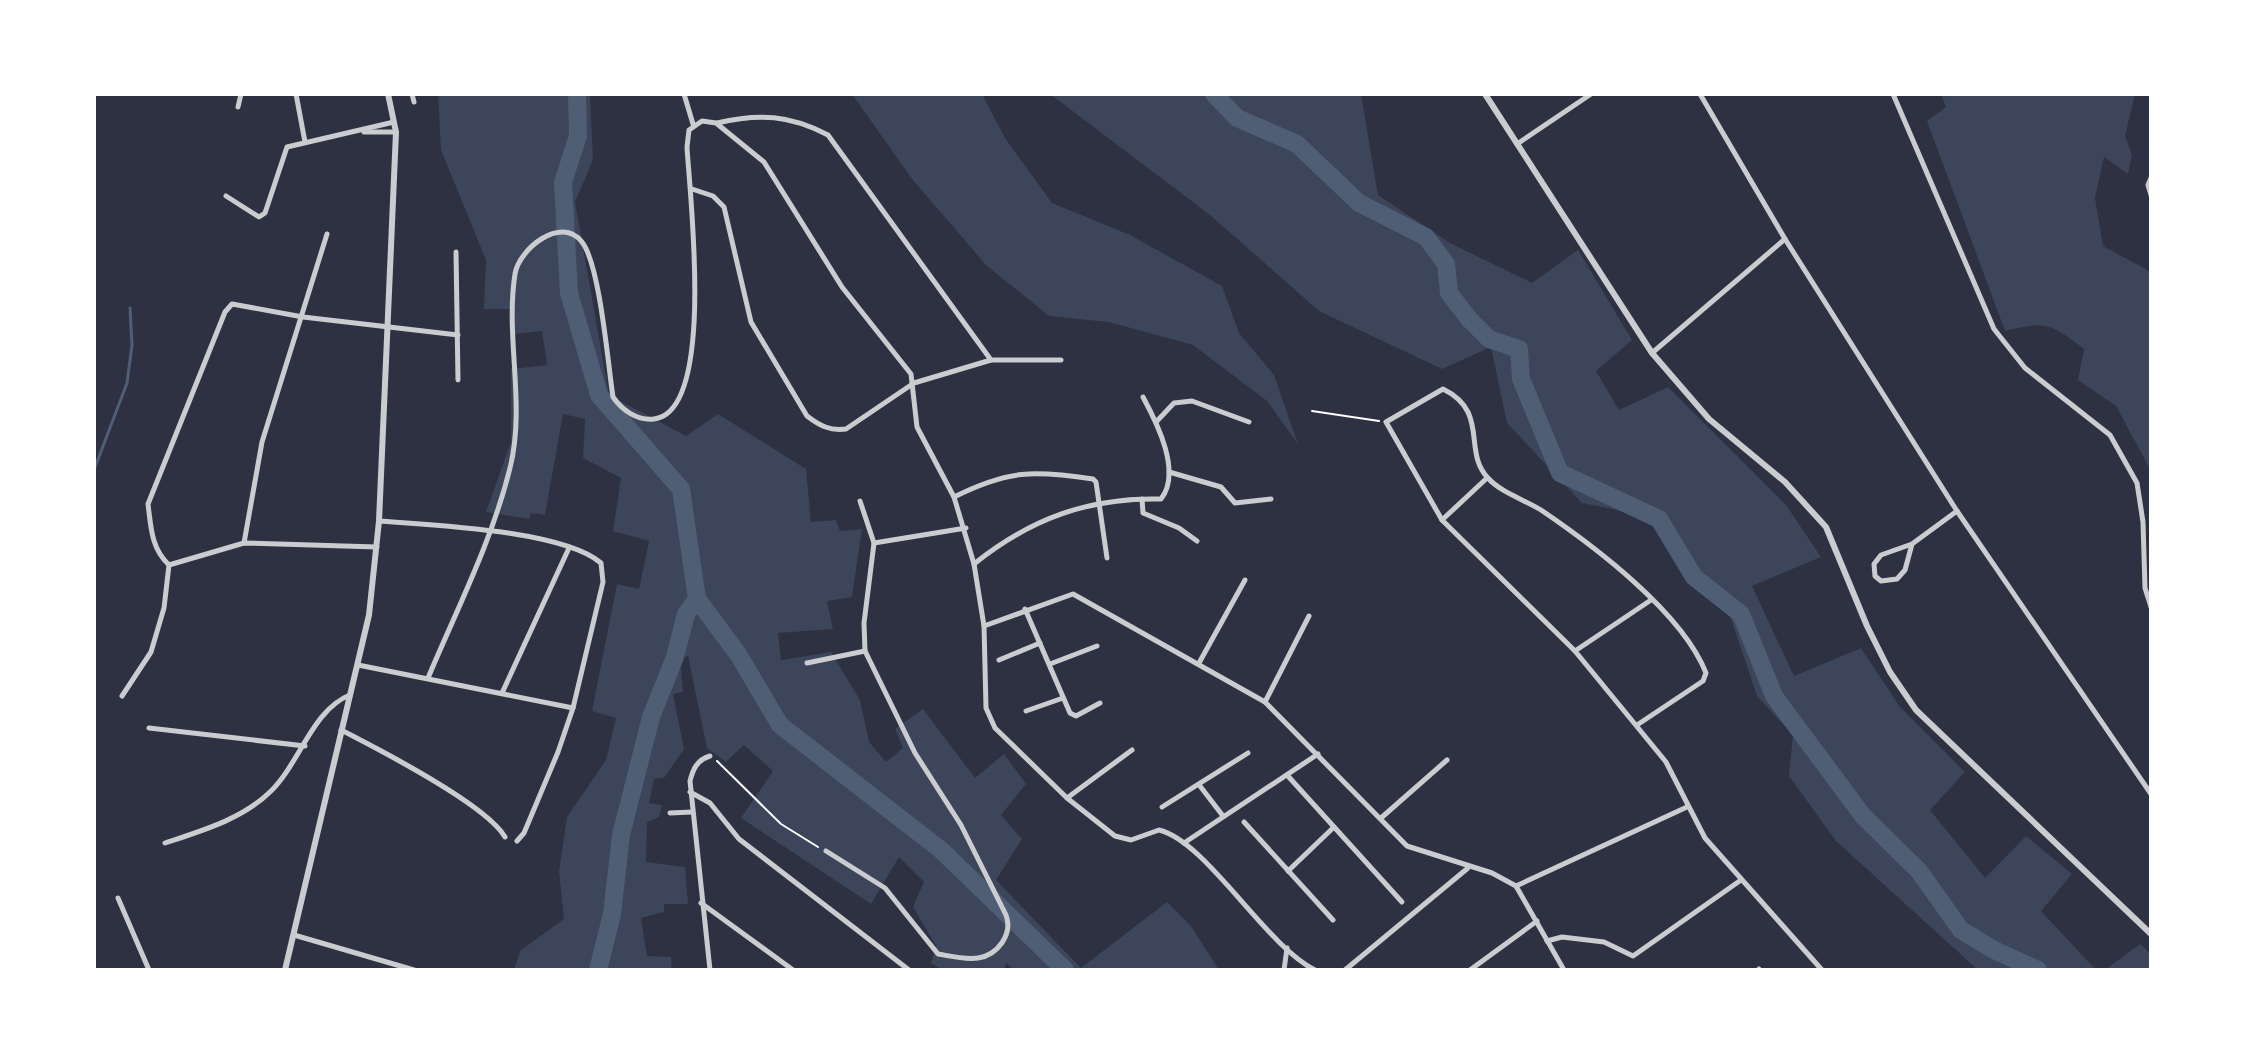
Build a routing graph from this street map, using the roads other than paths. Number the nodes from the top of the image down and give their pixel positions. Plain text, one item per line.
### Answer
1 (241, 94) edge
2 (296, 94) edge
3 (388, 94) edge
4 (412, 94) edge
5 (684, 94) edge
6 (1485, 94) edge
7 (1591, 94) edge
8 (1700, 94) edge
9 (1893, 94) edge
10 (414, 102) dead end
11 (238, 107) dead end
12 (395, 122) junction
13 (716, 123) junction
14 (693, 124) junction
15 (363, 132) junction
16 (396, 132) junction
17 (305, 142) junction
18 (1517, 144) junction
19 (2151, 178) edge
20 (692, 189) junction
21 (2151, 195) edge
22 (226, 196) dead end
23 (327, 234) dead end
24 (1785, 239) junction
25 (456, 252) dead end
26 (303, 317) junction
27 (388, 328) junction
28 (458, 335) junction
29 (1652, 353) junction
30 (991, 360) junction
31 (1061, 360) dead end
32 (458, 380) dead end
33 (914, 383) junction
34 (1143, 397) dead end
35 (1157, 422) junction
36 (1249, 422) dead end
37 (1169, 472) junction
38 (1487, 478) junction
39 (954, 497) junction
40 (1142, 498) junction
41 (1271, 499) dead end
42 (860, 501) dead end
43 (1099, 503) junction
44 (1957, 511) junction
45 (1442, 520) junction
46 (379, 521) junction
47 (966, 528) junction
48 (492, 529) junction
49 (1197, 541) dead end
50 (244, 543) junction
51 (874, 543) junction
52 (1912, 544) junction
53 (377, 547) junction
54 (569, 548) junction
55 (1107, 558) dead end
56 (974, 564) junction
57 (169, 565) junction
58 (1245, 580) dead end
59 (1651, 600) junction
60 (2151, 607) edge
61 (1025, 609) junction
62 (1309, 616) dead end
63 (984, 626) junction
64 (1040, 643) junction
65 (1097, 646) dead end
66 (865, 651) junction
67 (1575, 651) junction
68 (999, 660) dead end
69 (807, 663) dead end
70 (1199, 663) junction
71 (1050, 664) junction
72 (358, 665) junction
73 (428, 678) junction
74 (502, 693) junction
75 (350, 695) junction
76 (122, 696) dead end
77 (1063, 698) junction
78 (1265, 702) junction
79 (1100, 703) dead end
80 (573, 708) junction
81 (1026, 711) dead end
82 (1637, 725) junction
83 (149, 728) dead end
84 (341, 730) junction
85 (305, 746) junction
86 (1132, 750) dead end
87 (1248, 753) dead end
88 (1318, 754) junction
89 (710, 756) road end
90 (1447, 760) dead end
91 (1287, 775) junction
92 (1200, 786) junction
93 (690, 792) junction
94 (2151, 794) edge
95 (1067, 798) junction
96 (1162, 807) dead end
97 (1687, 807) junction
98 (692, 812) junction
99 (670, 813) dead end
100 (1223, 816) junction
101 (1381, 818) junction
102 (1244, 822) dead end
103 (1334, 827) junction
104 (505, 837) dead end
105 (517, 841) dead end
106 (165, 843) dead end
107 (1184, 843) junction
108 (826, 851) road end
109 (1468, 868) junction
110 (1288, 871) junction
111 (1741, 880) junction
112 (1516, 886) junction
113 (118, 898) dead end
114 (1402, 902) dead end
115 (701, 903) junction
116 (1333, 920) dead end
117 (1537, 921) junction
118 (2151, 934) edge
119 (294, 935) junction
120 (1547, 941) junction
121 (1287, 948) junction
122 (149, 970) edge
123 (285, 970) edge
124 (414, 970) edge
125 (710, 970) edge
126 (793, 970) edge
127 (909, 970) edge
128 (1284, 970) edge
129 (1315, 970) edge
130 (1345, 970) edge
131 (1470, 970) edge
132 (1564, 970) edge
133 (1822, 970) edge

1 - 11 street
2 - 17 street
3 - 12 street
4 - 10 street
5 - 14 street
6 - 18 street
7 - 18 street
8 - 24 street
9 - 60 street
12 - 15 street
12 - 16 street
13 - 14 street
13 - 30 street
13 - 33 street
14 - 20 street
15 - 16 street
15 - 17 street
16 - 27 street
17 - 22 street
18 - 29 street
19 - 21 street
20 - 33 street
20 - 48 street
23 - 26 street
24 - 29 street
24 - 44 street
25 - 28 street
26 - 27 street
26 - 50 street
26 - 57 street
27 - 28 street
27 - 46 street
28 - 32 street
29 - 118 street
30 - 31 street
30 - 33 street
33 - 39 street
34 - 35 street
35 - 36 street
35 - 37 street
37 - 40 street
37 - 41 street
38 - 45 street
38 - 45 street
38 - 59 street
39 - 43 street
39 - 47 street
40 - 43 street
40 - 49 street
42 - 51 street
43 - 55 street
43 - 56 street
44 - 52 street
44 - 94 street
45 - 67 street
46 - 48 street
46 - 53 street
47 - 51 street
47 - 56 street
48 - 54 street
48 - 73 street
50 - 53 street
50 - 57 street
51 - 66 street
52 - 52 street
53 - 72 street
54 - 74 street
54 - 80 street
56 - 63 street
57 - 76 street
58 - 70 street
59 - 67 street
59 - 82 street
61 - 63 street
61 - 64 street
61 - 70 street
62 - 78 street
63 - 95 street
64 - 68 street
64 - 71 street
65 - 71 street
66 - 69 street
66 - 108 street
67 - 82 street
70 - 78 street
71 - 77 street
72 - 73 street
72 - 75 street
73 - 74 street
74 - 80 street
75 - 84 street
75 - 85 street
77 - 79 street
77 - 81 street
78 - 88 street
80 - 105 street
82 - 97 street
83 - 85 street
84 - 104 street
84 - 119 street
85 - 106 street
86 - 95 street
87 - 92 street
88 - 91 street
88 - 101 street
89 - 93 street
90 - 101 street
91 - 100 street
91 - 103 street
92 - 96 street
92 - 100 street
93 - 98 street
93 - 127 street
95 - 107 street
97 - 111 street
97 - 112 street
98 - 99 street
98 - 115 street
100 - 107 street
101 - 109 street
102 - 110 street
103 - 110 street
103 - 114 street
107 - 121 street
109 - 112 street
109 - 130 street
110 - 116 street
111 - 120 street
111 - 133 street
112 - 117 street
113 - 122 street
115 - 125 street
115 - 126 street
117 - 120 street
117 - 131 street
119 - 123 street
119 - 124 street
120 - 132 street
121 - 128 street
121 - 129 street

